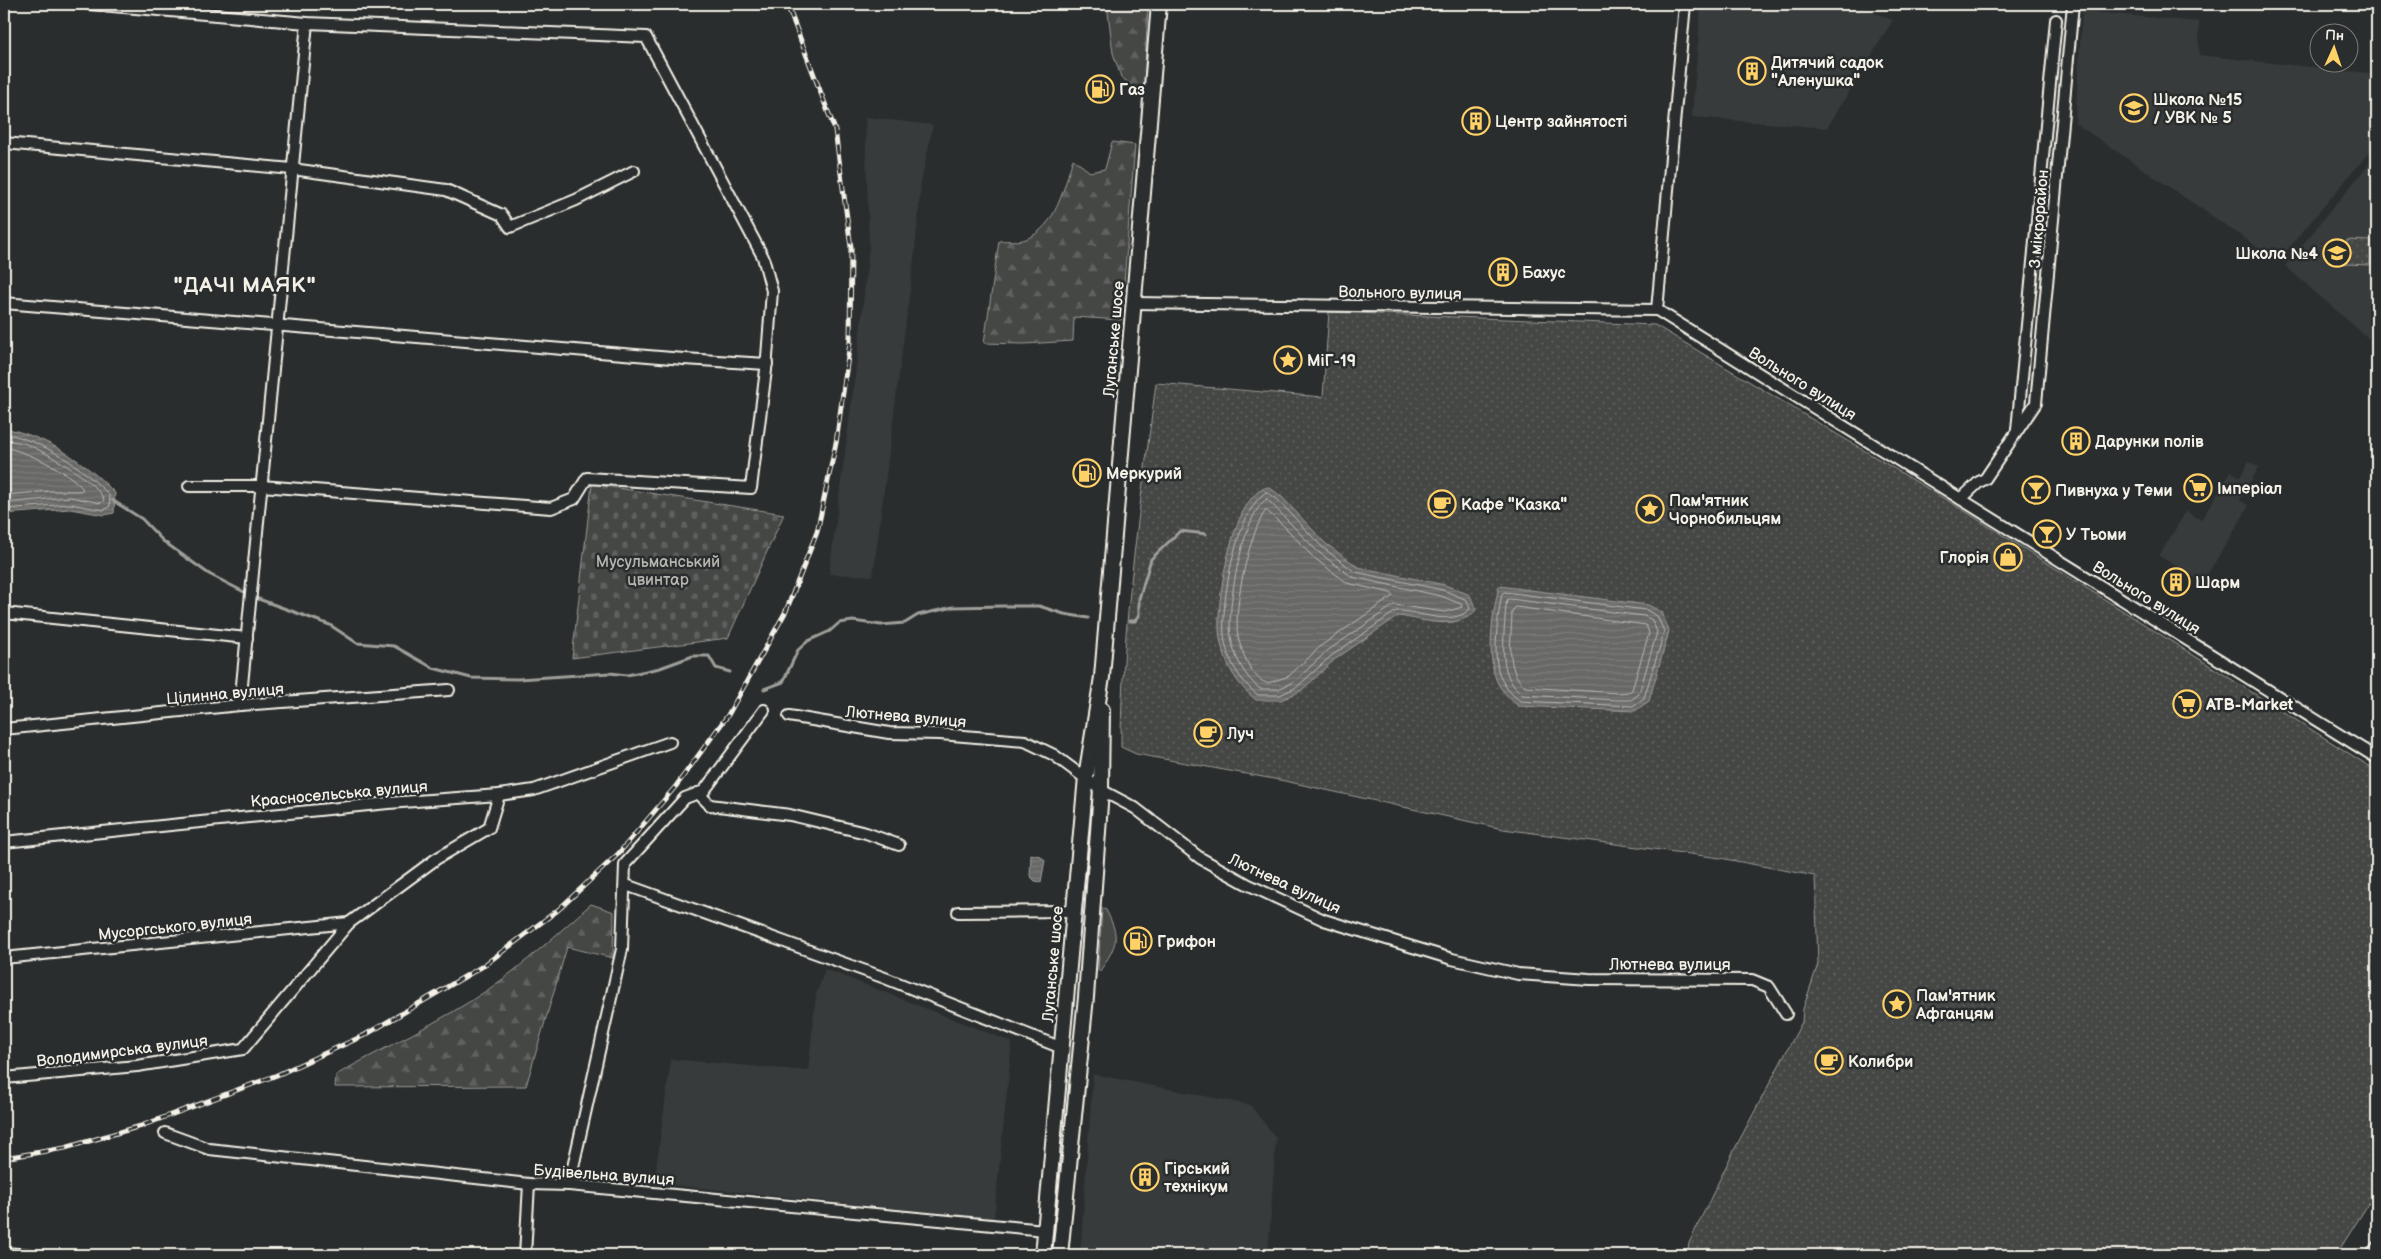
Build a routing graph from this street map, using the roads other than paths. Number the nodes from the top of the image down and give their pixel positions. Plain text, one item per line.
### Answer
1 (89, 4) edge
2 (1159, 4) edge
3 (1685, 4) edge
4 (2073, 4) edge
5 (2056, 20) dead end
6 (307, 23) junction
7 (4, 143) edge
8 (292, 169) junction
9 (634, 171) dead end
10 (1134, 303) junction
11 (4, 304) edge
12 (1657, 310) junction
13 (277, 326) junction
14 (767, 364) junction
15 (2017, 431) junction
16 (189, 486) dead end
17 (261, 486) junction
18 (1961, 499) junction
19 (4, 613) edge
20 (247, 638) junction
21 (1102, 677) junction
22 (449, 690) dead end
23 (240, 705) junction
24 (764, 710) dead end
25 (789, 716) dead end
26 (4, 729) edge
27 (670, 742) dead end
28 (2377, 758) edge
29 (1086, 777) junction
30 (1101, 790) junction
31 (698, 793) junction
32 (499, 795) junction
33 (4, 842) edge
34 (900, 845) dead end
35 (626, 886) junction
36 (1075, 911) junction
37 (958, 912) dead end
38 (349, 923) junction
39 (4, 958) edge
40 (1786, 1014) dead end
41 (1062, 1048) junction
42 (4, 1078) edge
43 (165, 1133) dead end
44 (529, 1184) junction
45 (569, 1184) junction
46 (1044, 1230) junction
47 (2377, 1247) edge
48 (7, 1254) edge
49 (32, 1255) edge
50 (525, 1255) edge
51 (1042, 1255) edge
52 (1060, 1255) edge
53 (2372, 1255) edge

1 - 6 street
2 - 10 main road, Луганське шосе
3 - 12 street
4 - 15 street, 3 мікрорайон
5 - 15 street, 3 мікрорайон
6 - 8 street
6 - 14 street
7 - 8 street
8 - 9 street
8 - 13 street
10 - 12 street, Вольного вулиця
10 - 21 main road, Луганське шосе
11 - 13 street
12 - 18 street, Вольного вулиця
13 - 14 street
13 - 17 street
14 - 17 street
15 - 18 street, 3 мікрорайон
16 - 17 street
17 - 20 street
18 - 28 street, Вольного вулиця
19 - 20 street
20 - 23 street
21 - 29 main road, Луганське шосе
21 - 30 main road, Луганське шосе
22 - 23 street, Цілинна вулиця
23 - 26 street, Цілинна вулиця
24 - 31 street
25 - 29 street, Лютнева вулиця
27 - 32 street, Красносельська вулиця
29 - 30 street, Лютнева вулиця
29 - 36 main road, Луганське шосе
30 - 40 street, Лютнева вулиця
30 - 52 main road, Луганське шосе
31 - 34 street
31 - 35 street
32 - 33 street, Красносельська вулиця
32 - 38 street
35 - 41 street
35 - 45 street
36 - 37 street
36 - 41 main road, Луганське шосе
38 - 39 street, Мусоргського вулиця
38 - 42 street, Володимирська вулиця
41 - 46 main road, Луганське шосе
43 - 44 street, Будівельна вулиця
44 - 45 street, Будівельна вулиця
44 - 50 street
45 - 46 street, Будівельна вулиця
46 - 51 main road, Луганське шосе
47 - 53 street
48 - 49 street

